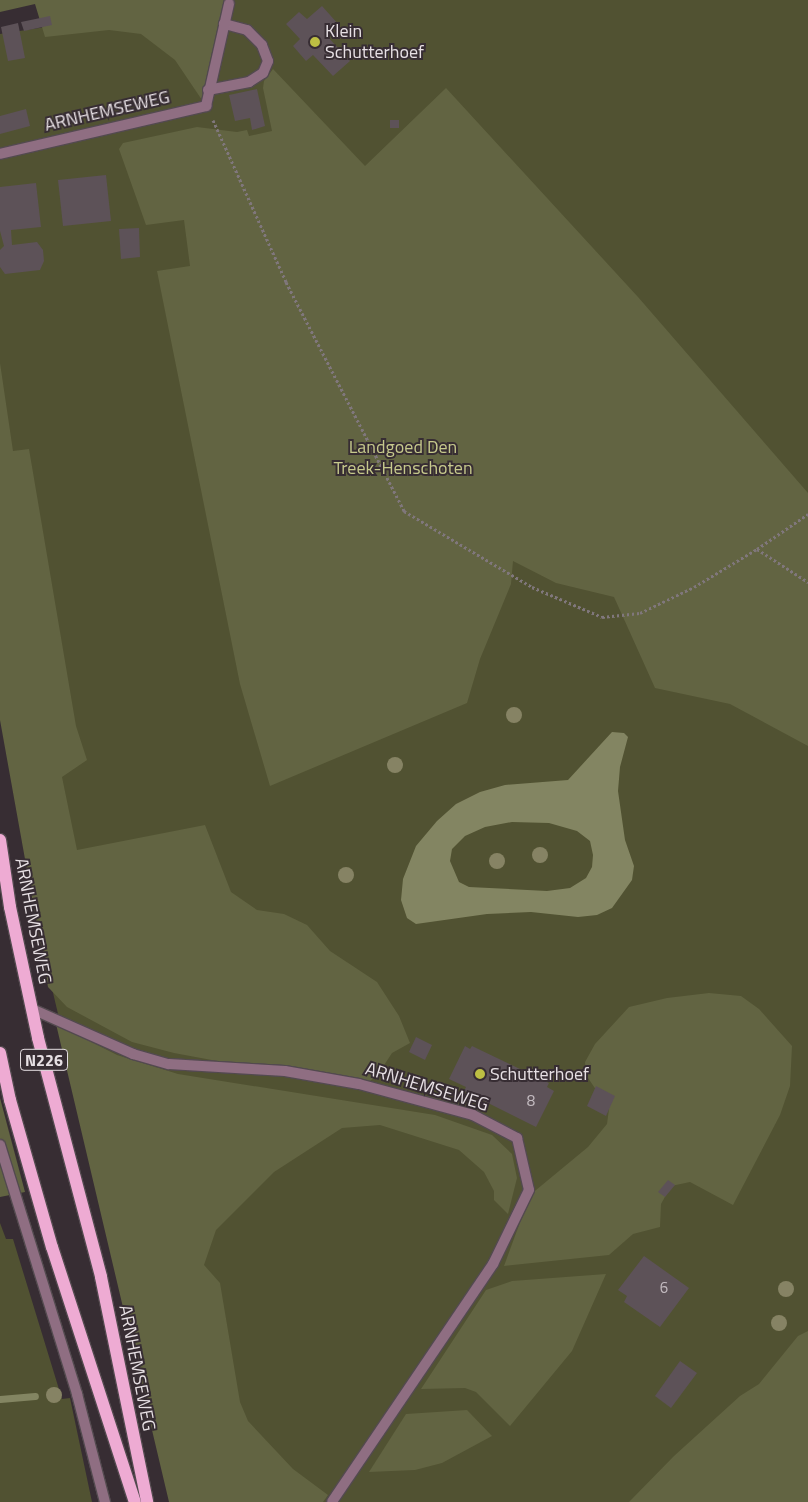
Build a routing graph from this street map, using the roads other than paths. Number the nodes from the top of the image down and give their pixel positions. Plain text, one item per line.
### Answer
1 (228, 4) dead end
2 (224, 24) junction
3 (208, 90) junction
4 (0, 154) edge
5 (0, 840) edge
6 (32, 1009) junction
7 (0, 1053) edge
8 (0, 1145) edge
9 (105, 1502) edge
10 (135, 1502) edge
11 (146, 1502) edge
12 (332, 1502) edge

1 - 2 street
2 - 3 street
2 - 3 street
3 - 4 street, ARNHEMSEWEG
5 - 6 main road, ARNHEMSEWEG / N226
6 - 11 main road, ARNHEMSEWEG / N226
6 - 12 street, ARNHEMSEWEG
7 - 10 main road, ARNHEMSEWEG / N226
8 - 9 street

